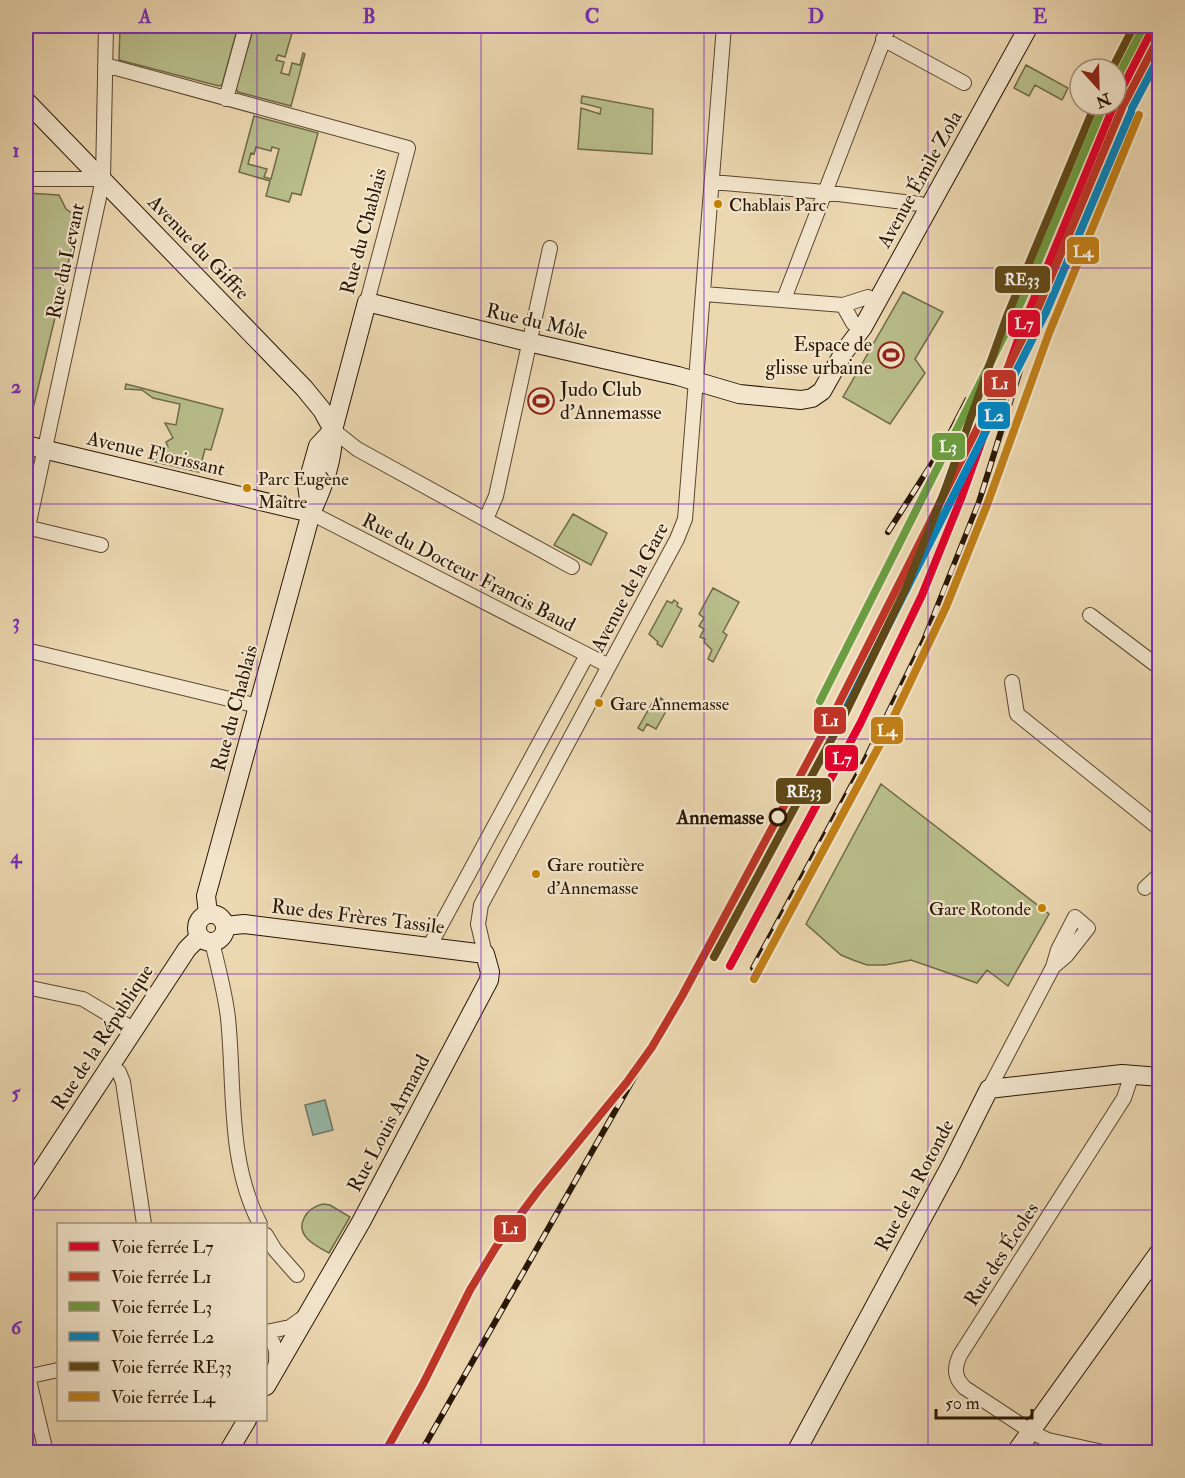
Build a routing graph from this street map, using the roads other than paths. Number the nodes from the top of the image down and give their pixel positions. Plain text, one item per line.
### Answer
1 (106, 26) edge
2 (246, 26) edge
3 (724, 26) edge
4 (889, 26) edge
5 (1018, 26) edge
6 (1029, 26) edge
7 (884, 39) junction
8 (105, 66) junction
9 (964, 83) dead end
10 (226, 99) junction
11 (26, 101) edge
12 (26, 179) edge
13 (103, 179) junction
14 (712, 182) junction
15 (824, 193) junction
16 (920, 204) junction
17 (550, 248) dead end
18 (704, 294) junction
19 (868, 297) junction
20 (784, 299) junction
21 (367, 302) junction
22 (843, 305) junction
23 (855, 330) junction
24 (528, 342) junction
25 (697, 381) junction
26 (806, 404) joint
27 (333, 430) junction
28 (26, 445) edge
29 (44, 449) junction
30 (311, 513) junction
31 (486, 519) junction
32 (27, 527) edge
33 (101, 545) dead end
34 (572, 567) dead end
35 (1090, 615) dead end
36 (26, 650) edge
37 (587, 654) junction
38 (609, 666) junction
39 (1160, 668) edge
40 (1012, 682) dead end
41 (258, 706) junction
42 (1160, 829) edge
43 (1160, 874) edge
44 (1145, 888) dead end
45 (208, 914) junction
46 (225, 926) junction
47 (206, 939) junction
48 (433, 948) junction
49 (485, 954) junction
50 (1053, 967) dead end
51 (26, 987) edge
52 (134, 1029) junction
53 (110, 1065) junction
54 (1132, 1074) junction
55 (1160, 1077) edge
56 (989, 1089) junction
57 (26, 1194) edge
58 (144, 1223) edge
59 (260, 1223) edge
60 (267, 1237) edge
61 (1160, 1251) edge
62 (1160, 1267) edge
63 (297, 1275) dead end
64 (1142, 1275) junction
65 (308, 1312) junction
66 (267, 1333) edge
67 (267, 1334) edge
68 (57, 1370) edge
69 (27, 1377) edge
70 (270, 1378) edge
71 (246, 1421) edge
72 (1031, 1432) junction
73 (46, 1452) edge
74 (228, 1452) edge
75 (796, 1452) edge
76 (1016, 1452) edge
77 (1103, 1452) edge

1 - 8 street, Rue du Levant
2 - 10 street
3 - 14 street, Avenue de la Gare
4 - 7 street
5 - 16 street, Avenue Émile Zola
6 - 23 street, Avenue Émile Zola
7 - 9 street
7 - 15 street
8 - 10 street
8 - 13 street, Rue du Levant
10 - 21 street, Rue du Chablais
11 - 13 street, Avenue du Giffre
12 - 13 street
13 - 27 street, Avenue du Giffre
13 - 29 street, Rue du Levant
14 - 15 street
14 - 18 street, Avenue de la Gare
15 - 16 street
15 - 20 street
16 - 19 street, Avenue Émile Zola
17 - 24 street
18 - 20 street
18 - 25 street, Avenue de la Gare
19 - 22 street
19 - 23 street, Avenue Émile Zola
20 - 22 street
21 - 24 street, Rue du Môle
21 - 27 street, Rue du Chablais
22 - 23 street
23 - 26 street, Avenue Émile Zola
24 - 25 street, Rue du Môle
24 - 31 street
25 - 26 street, Rue du Môle
25 - 38 street, Avenue de la Gare
27 - 30 street, Rue du Chablais
27 - 31 street
28 - 29 street, Avenue Florissant
29 - 30 street, Avenue Florissant
29 - 32 street, Rue du Levant
30 - 37 street, Rue du Docteur Francis Baud
30 - 41 street, Rue du Chablais
31 - 34 street
32 - 33 street, Rue du Levant
35 - 39 street
36 - 41 street
37 - 38 street, Rue du Docteur Francis Baud
37 - 48 street
38 - 49 street, Avenue de la Gare
40 - 42 street
41 - 45 street, Rue du Chablais
43 - 44 street
45 - 46 street
45 - 47 street
46 - 47 street
46 - 48 street, Rue des Frères Tassile
47 - 52 street, Rue de la République
47 - 59 street
48 - 49 street, Rue des Frères Tassile
49 - 65 street, Rue Louis Armand
50 - 56 street
51 - 52 street
52 - 53 street, Rue de la République
53 - 57 street, Rue de la République
53 - 58 street
54 - 55 street
54 - 56 street
54 - 72 street, Rue des Écoles
56 - 75 street, Rue de la Rotonde
60 - 63 street
61 - 64 street
62 - 64 street
64 - 72 street
65 - 66 street
65 - 70 street, Rue Louis Armand
67 - 70 street
68 - 69 street
69 - 73 street
71 - 74 street
72 - 76 street
72 - 77 street

